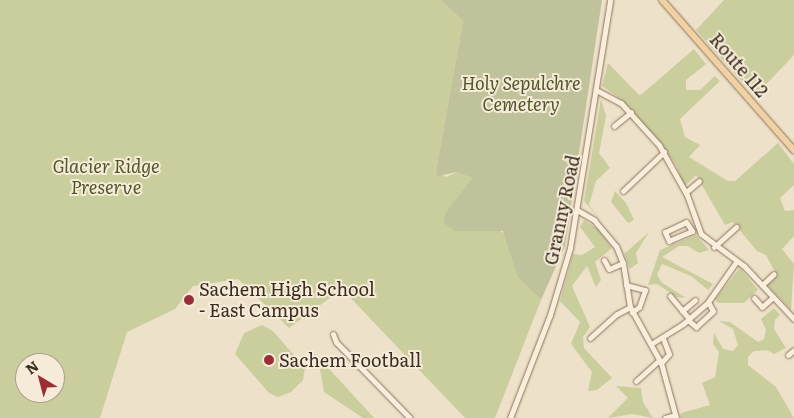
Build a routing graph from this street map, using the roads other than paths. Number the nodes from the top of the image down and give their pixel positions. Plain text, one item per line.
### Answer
1 (610, 0) edge
2 (663, 1) edge
3 (598, 91) junction
4 (631, 112) junction
5 (614, 126) dead end
6 (794, 150) edge
7 (664, 152) junction
8 (699, 181) dead end
9 (623, 191) dead end
10 (686, 192) junction
11 (577, 210) junction
12 (736, 226) dead end
13 (699, 228) junction
14 (692, 231) junction
15 (714, 247) junction
16 (604, 260) dead end
17 (736, 262) junction
18 (623, 263) junction
19 (774, 274) dead end
20 (626, 285) junction
21 (762, 285) junction
22 (670, 296) dead end
23 (773, 297) junction
24 (754, 298) dead end
25 (695, 300) dead end
26 (708, 302) junction
27 (631, 310) junction
28 (682, 311) junction
29 (689, 319) junction
30 (794, 319) edge
31 (333, 334) dead end
32 (590, 338) dead end
33 (663, 338) junction
34 (652, 344) junction
35 (794, 350) edge
36 (788, 356) dead end
37 (660, 361) junction
38 (636, 381) dead end
39 (676, 416) edge
40 (410, 418) edge
41 (510, 418) edge
42 (665, 418) edge

1 - 3 street, Granny Road
2 - 6 main road, Route 112
3 - 4 street
3 - 11 street, Granny Road
4 - 5 street
4 - 7 street
7 - 9 street
7 - 10 street
8 - 10 street
10 - 13 street
11 - 18 street
11 - 41 street, Granny Road
12 - 15 street
13 - 14 street
13 - 15 street
14 - 14 street
15 - 17 street
16 - 18 street
17 - 21 street
17 - 26 street
18 - 20 street
19 - 21 street
20 - 27 street
20 - 27 street
21 - 23 street
22 - 28 street
23 - 24 street
23 - 30 street
25 - 28 street
26 - 29 street
26 - 29 street
27 - 32 street
27 - 34 street
28 - 29 street
29 - 33 street
31 - 40 street
33 - 34 street
33 - 37 street
34 - 37 street
35 - 36 street
37 - 38 street
37 - 39 street
39 - 42 street

